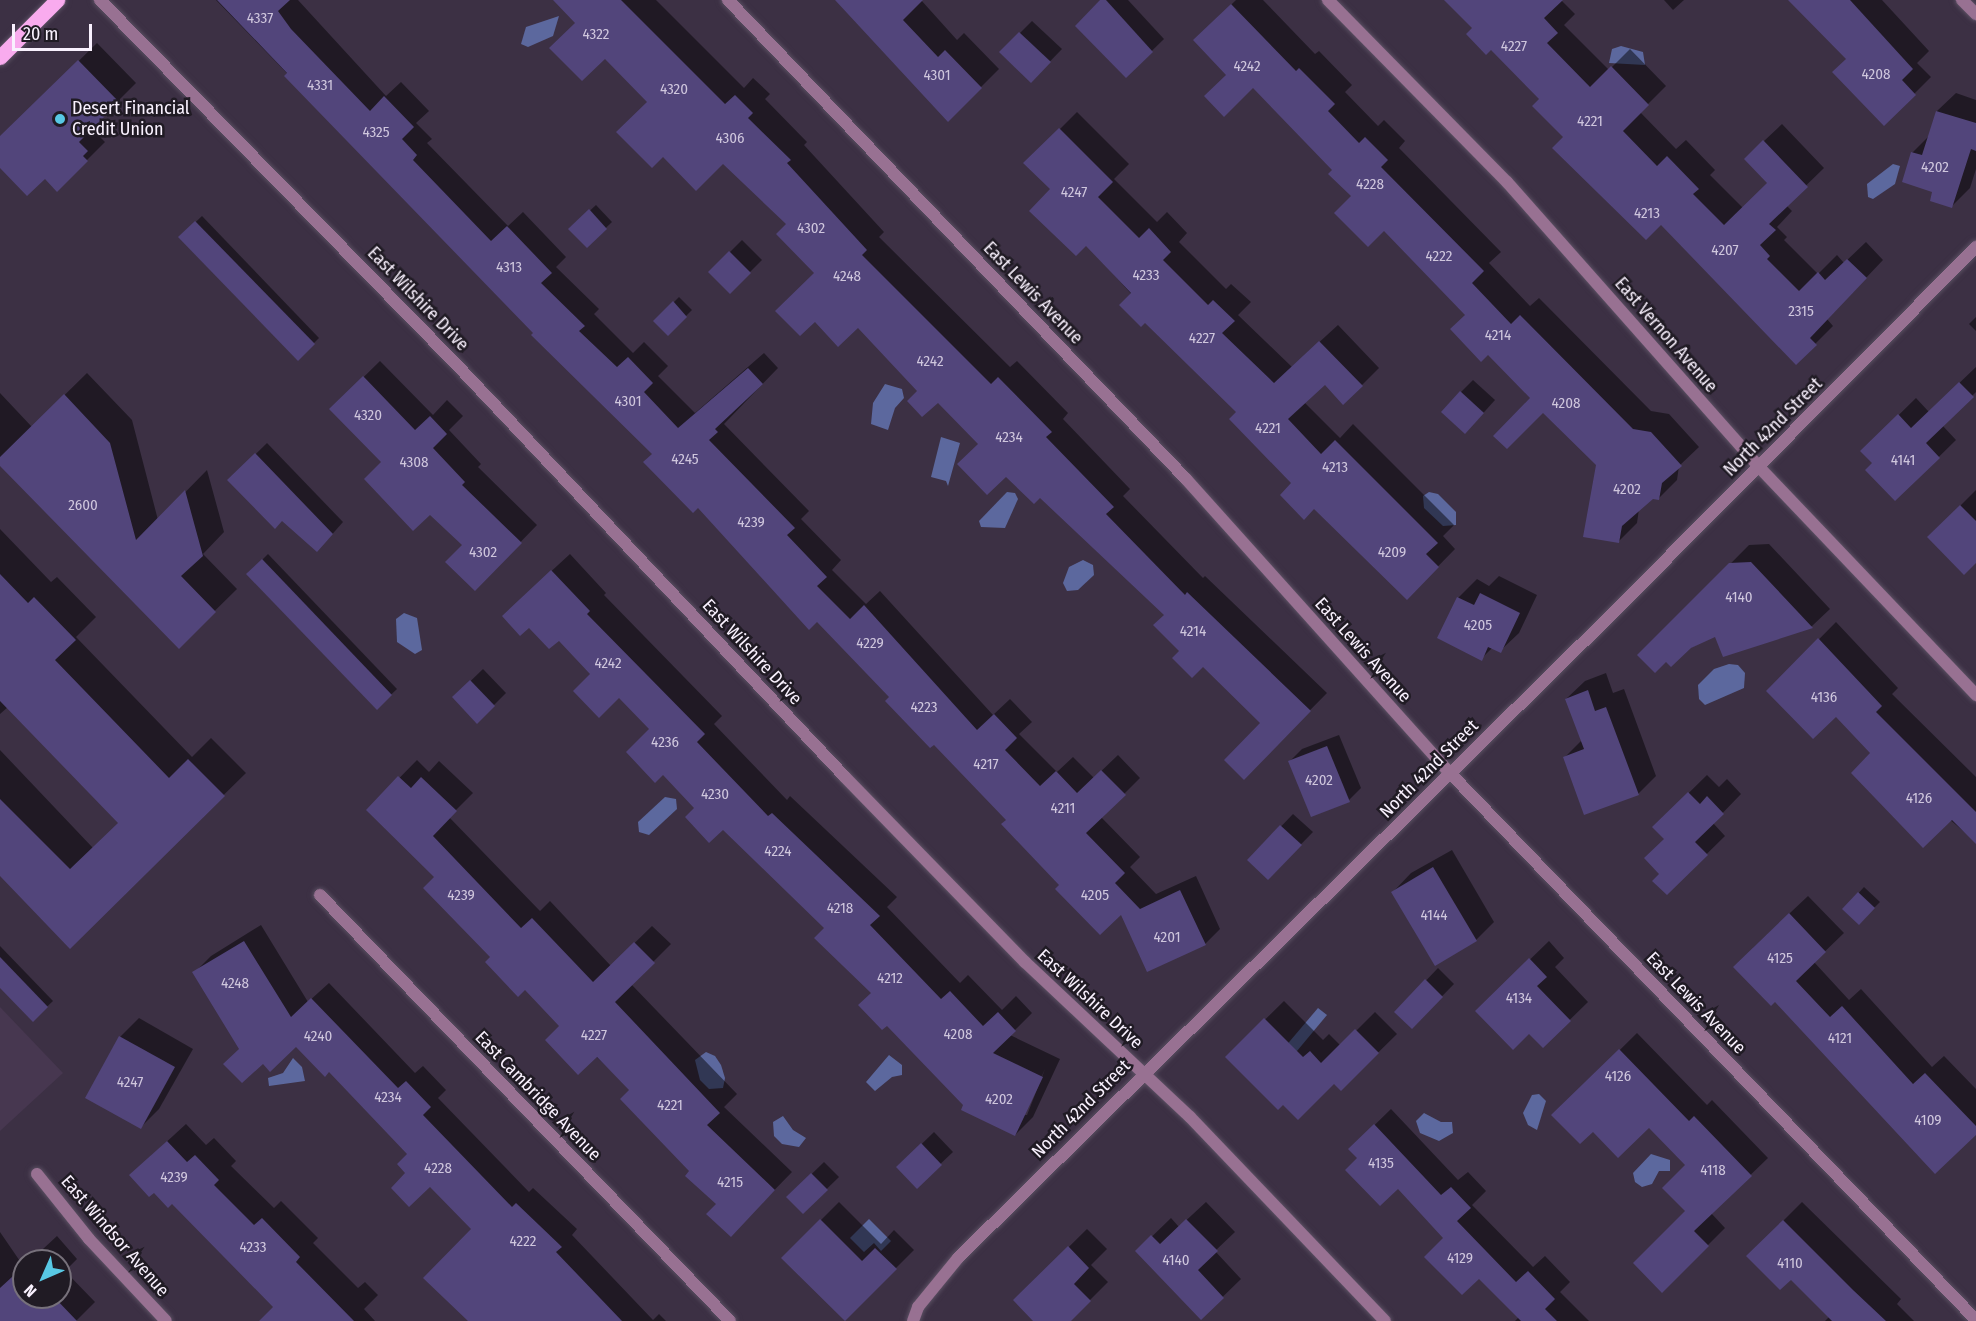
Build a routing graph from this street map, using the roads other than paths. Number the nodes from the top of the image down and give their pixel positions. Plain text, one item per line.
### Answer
1 (57, 0) edge
2 (100, 0) edge
3 (728, 0) edge
4 (1328, 0) edge
5 (1962, 0) edge
6 (1976, 14) edge
7 (0, 57) edge
8 (1976, 247) edge
9 (1759, 467) junction
10 (1976, 695) edge
11 (1450, 773) junction
12 (320, 895) dead end
13 (1143, 1073) junction
14 (37, 1174) dead end
15 (1976, 1320) edge
16 (166, 1321) edge
17 (730, 1321) edge
18 (913, 1321) edge
19 (1385, 1321) edge

1 - 7 main road
2 - 13 street, East Wilshire Drive
3 - 11 street, East Lewis Avenue
4 - 9 street, East Vernon Avenue
5 - 6 street
8 - 9 street, North 42nd Street
9 - 10 street, East Vernon Avenue
9 - 11 street, North 42nd Street
11 - 13 street, North 42nd Street
11 - 15 street, East Lewis Avenue
12 - 17 street, East Cambridge Avenue
13 - 18 street, North 42nd Street
13 - 19 street, East Wilshire Drive
14 - 16 street, East Windsor Avenue

